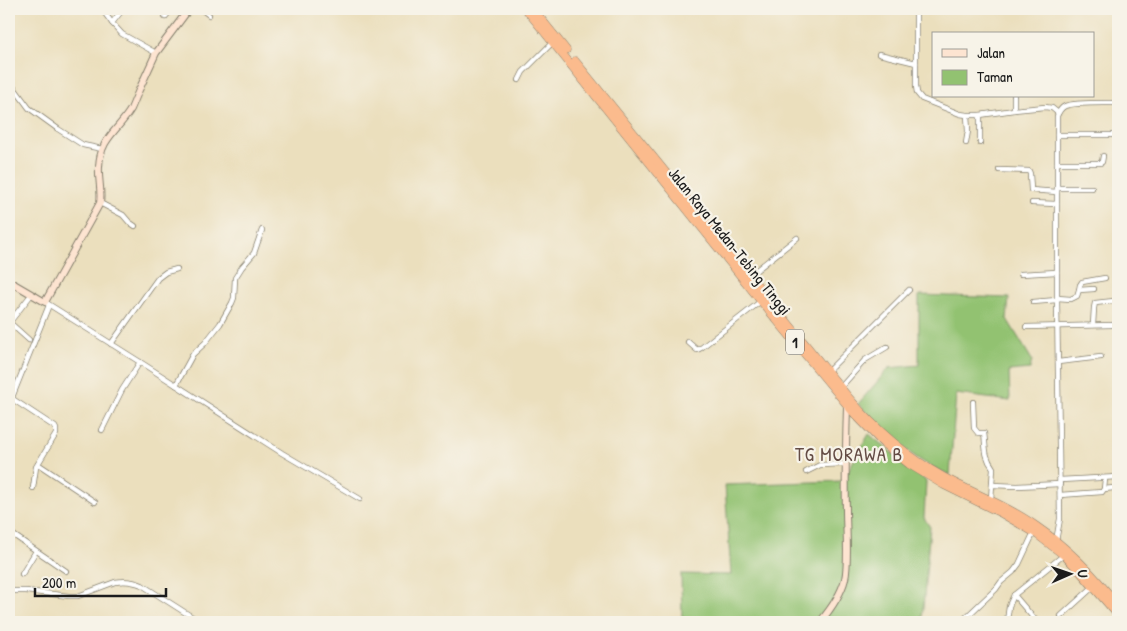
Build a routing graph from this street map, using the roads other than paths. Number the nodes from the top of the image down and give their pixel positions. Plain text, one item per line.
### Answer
1 (103, 9) edge
2 (123, 9) edge
3 (172, 9) edge
4 (190, 9) edge
5 (201, 9) edge
6 (526, 9) edge
7 (533, 9) edge
8 (916, 9) edge
9 (210, 15) dead end
10 (165, 17) dead end
11 (112, 23) junction
12 (553, 42) junction
13 (156, 53) junction
14 (879, 54) dead end
15 (916, 63) junction
16 (519, 80) dead end
17 (15, 89) dead end
18 (1014, 98) edge
19 (1118, 103) edge
20 (1014, 110) junction
21 (1058, 112) junction
22 (968, 115) junction
23 (980, 115) junction
24 (1057, 134) junction
25 (1118, 135) edge
26 (966, 143) dead end
27 (980, 143) dead end
28 (102, 148) junction
29 (1103, 156) dead end
30 (1057, 163) junction
31 (999, 170) dead end
32 (1092, 188) dead end
33 (1057, 190) junction
34 (100, 203) junction
35 (1032, 203) dead end
36 (1057, 204) junction
37 (135, 226) dead end
38 (262, 230) dead end
39 (797, 238) dead end
40 (177, 269) dead end
41 (1057, 272) junction
42 (1022, 274) dead end
43 (749, 276) junction
44 (1105, 278) dead end
45 (9, 281) edge
46 (1094, 288) dead end
47 (909, 290) dead end
48 (1079, 290) junction
49 (31, 295) junction
50 (1057, 299) junction
51 (761, 301) junction
52 (1114, 301) dead end
53 (1033, 302) dead end
54 (47, 304) junction
55 (9, 322) edge
56 (1093, 325) junction
57 (1112, 325) dead end
58 (1026, 327) dead end
59 (1057, 327) junction
60 (29, 340) dead end
61 (688, 342) dead end
62 (111, 344) junction
63 (887, 347) dead end
64 (1101, 356) dead end
65 (140, 362) junction
66 (1058, 362) junction
67 (827, 372) junction
68 (176, 385) junction
69 (840, 388) junction
70 (11, 398) junction
71 (973, 402) dead end
72 (9, 405) edge
73 (846, 406) junction
74 (102, 430) dead end
75 (38, 464) junction
76 (845, 464) junction
77 (806, 472) dead end
78 (1118, 477) edge
79 (1105, 479) junction
80 (1060, 482) junction
81 (992, 485) junction
82 (33, 488) dead end
83 (1114, 488) dead end
84 (1104, 489) junction
85 (1060, 494) junction
86 (360, 499) dead end
87 (990, 500) junction
88 (95, 502) dead end
89 (9, 532) edge
90 (1034, 532) junction
91 (1056, 541) junction
92 (36, 551) junction
93 (1066, 553) junction
94 (66, 571) dead end
95 (22, 574) dead end
96 (1094, 586) junction
97 (9, 591) edge
98 (1014, 595) junction
99 (1118, 606) edge
100 (1118, 615) edge
101 (1061, 616) dead end
102 (200, 622) edge
103 (820, 622) edge
104 (961, 622) edge
105 (1007, 622) edge
106 (1037, 622) edge

1 - 11 street
2 - 11 street
3 - 10 street
4 - 13 street
5 - 9 street
6 - 12 highway, Jalan Raya Medan-Tebing Tinggi / 1
7 - 43 highway, Jalan Raya Medan-Tebing Tinggi / 1
8 - 15 street
11 - 13 street
12 - 16 street
12 - 51 highway, Jalan Raya Medan-Tebing Tinggi / 1
13 - 28 street
14 - 15 street
15 - 22 street
17 - 28 street
18 - 20 street
19 - 21 street
20 - 21 street
20 - 23 street
21 - 24 street
22 - 23 street
22 - 26 street
23 - 27 street
24 - 25 street
24 - 30 street
28 - 34 street
29 - 30 street
30 - 33 street
31 - 33 street
32 - 33 street
33 - 36 street
34 - 37 street
34 - 54 street
35 - 36 street
36 - 41 street
38 - 68 street
39 - 43 street
40 - 62 street
41 - 42 street
41 - 50 street
43 - 67 highway, Jalan Raya Medan-Tebing Tinggi / 1
44 - 48 street
45 - 49 street
46 - 48 street
47 - 67 street
48 - 50 street
49 - 54 street
49 - 55 street
50 - 53 street
50 - 59 street
51 - 61 street
51 - 73 highway, Jalan Raya Medan-Tebing Tinggi / 1
52 - 56 street
54 - 62 street
54 - 70 street
55 - 60 street
56 - 57 street
56 - 59 street
58 - 59 street
59 - 66 street
62 - 65 street
63 - 69 street
64 - 66 street
65 - 68 street
65 - 74 street
66 - 80 street
67 - 69 highway, Jalan Raya Medan-Tebing Tinggi / 1
68 - 86 street
69 - 87 highway, Jalan Raya Medan-Tebing Tinggi / 1
70 - 72 street
70 - 75 street
71 - 81 street
73 - 76 street
73 - 90 highway, Jalan Raya Medan-Tebing Tinggi / 1
75 - 82 street
75 - 88 street
76 - 77 street
76 - 103 street
78 - 79 street
79 - 80 street
79 - 84 street
80 - 81 street
80 - 85 street
81 - 87 street
83 - 84 street
84 - 85 street
85 - 91 street
87 - 91 highway, Jalan Raya Medan-Tebing Tinggi / 1
89 - 92 street
90 - 93 highway, Jalan Raya Medan-Tebing Tinggi / 1
90 - 104 street
91 - 93 highway, Jalan Raya Medan-Tebing Tinggi / 1
92 - 94 street
92 - 95 street
93 - 96 highway, Jalan Raya Medan-Tebing Tinggi / 1
93 - 98 street
93 - 99 highway, Jalan Raya Medan-Tebing Tinggi / 1
96 - 100 highway, Jalan Raya Medan-Tebing Tinggi / 1
96 - 101 street
97 - 102 street
98 - 105 street
98 - 106 street

